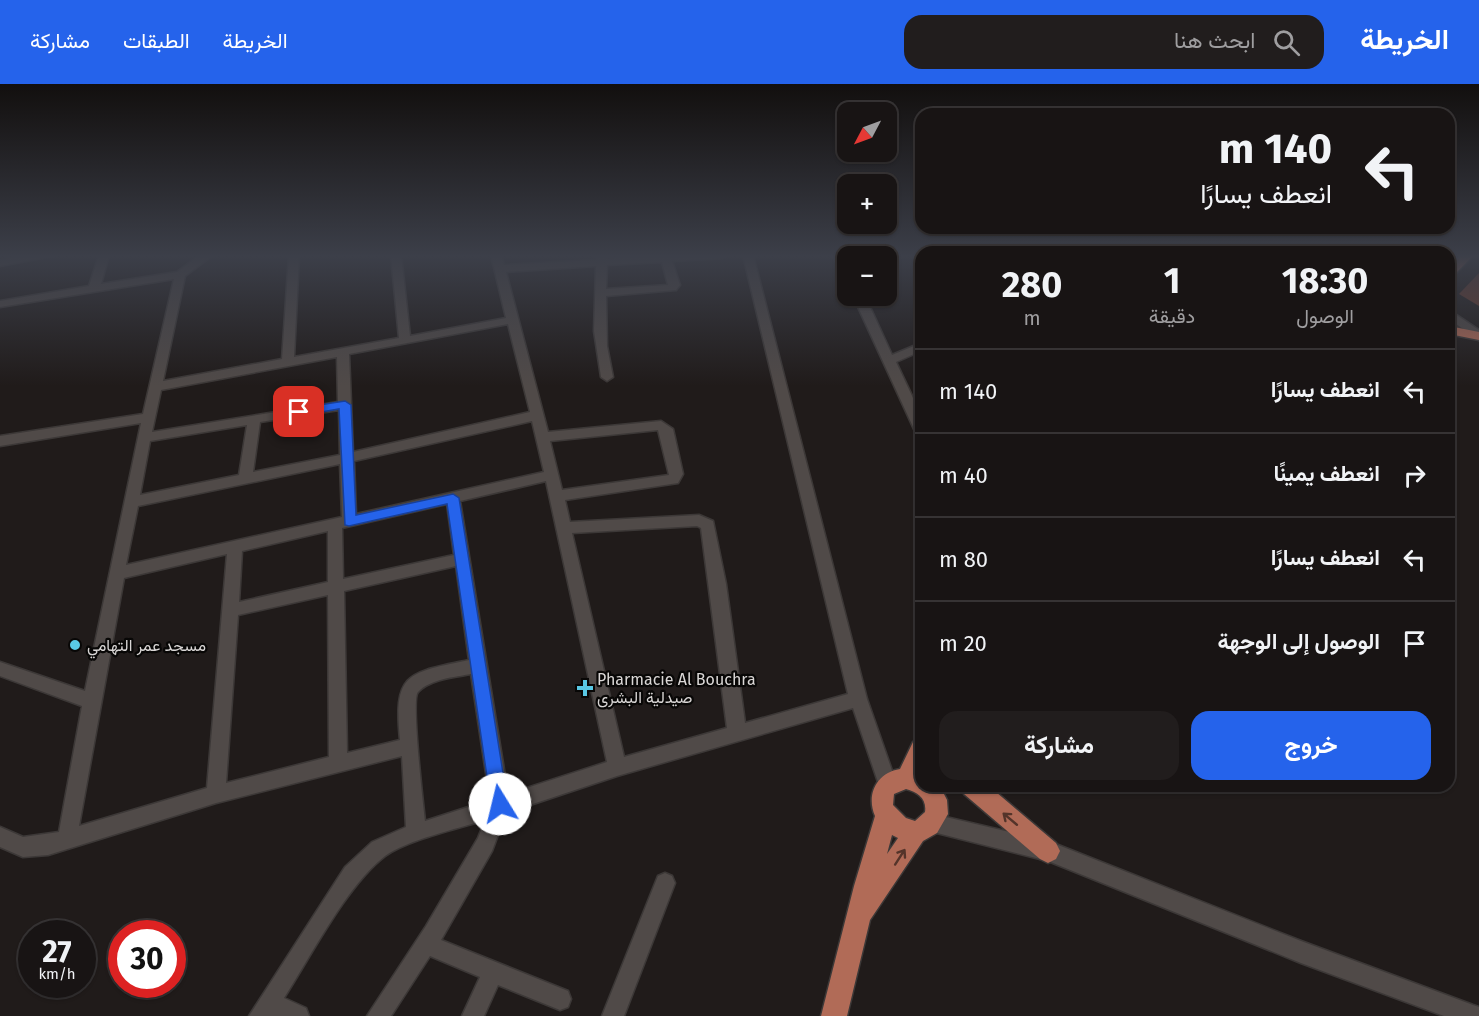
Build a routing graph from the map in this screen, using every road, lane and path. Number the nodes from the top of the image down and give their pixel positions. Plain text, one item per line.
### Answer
1 (35, 298) edge
2 (175, 298) edge
3 (292, 298) edge
4 (401, 298) edge
5 (507, 298) edge
6 (601, 298) edge
7 (759, 298) edge
8 (0, 304) edge
9 (864, 306) edge
10 (513, 320) junction
11 (1455, 320) edge
12 (1455, 322) edge
13 (1479, 322) edge
14 (1479, 336) edge
15 (405, 340) junction
16 (915, 350) edge
17 (343, 352) junction
18 (890, 361) junction
19 (288, 362) junction
20 (607, 377) dead end
21 (154, 387) junction
22 (345, 405) junction
23 (537, 415) junction
24 (915, 416) edge
25 (148, 418) junction
26 (254, 419) junction
27 (144, 438) junction
28 (543, 438) junction
29 (0, 441) edge
30 (347, 458) junction
31 (552, 475) junction
32 (245, 479) junction
33 (557, 496) junction
34 (453, 498) junction
35 (131, 502) junction
36 (342, 523) junction
37 (564, 528) junction
38 (235, 548) junction
39 (461, 559) junction
40 (117, 573) junction
41 (337, 586) junction
42 (230, 610) junction
43 (478, 665) junction
44 (0, 669) edge
45 (858, 699) junction
46 (91, 701) junction
47 (738, 733) junction
48 (410, 746) junction
49 (338, 764) junction
50 (617, 767) junction
51 (915, 783) edge
52 (915, 786) edge
53 (924, 792) edge
54 (979, 792) edge
55 (216, 794) junction
56 (500, 804) junction
57 (886, 818) junction
58 (924, 828) junction
59 (416, 832) junction
60 (0, 837) edge
61 (67, 839) junction
62 (1048, 852) junction
63 (665, 883) dead end
64 (860, 915) junction
65 (425, 944) junction
66 (493, 972) junction
67 (560, 999) dead end
68 (264, 1009) edge
69 (298, 1016) edge
70 (378, 1016) edge
71 (473, 1016) edge
72 (613, 1016) edge
73 (834, 1016) edge
74 (1473, 1016) edge

1 - 8 street
2 - 21 street
3 - 19 street
4 - 15 street
5 - 10 street
6 - 20 street
7 - 45 street
9 - 18 street
10 - 15 street
10 - 23 street
11 - 13 street
12 - 14 main road
15 - 17 street
16 - 18 street
17 - 19 street
17 - 22 street
18 - 24 street
19 - 21 street
21 - 25 street
22 - 26 street
22 - 30 street
23 - 28 street
23 - 30 street
25 - 27 street
25 - 29 street
26 - 27 street
26 - 32 street
27 - 35 street
28 - 31 street
28 - 33 street
30 - 32 street
30 - 36 street
31 - 33 street
31 - 34 street
32 - 35 street
33 - 37 street
34 - 36 street
34 - 39 street
35 - 40 street
36 - 38 street
36 - 41 street
37 - 47 street
37 - 50 street
38 - 40 street
38 - 42 street
39 - 41 street
39 - 43 street
40 - 46 street
41 - 42 street
41 - 49 street
42 - 55 street
43 - 48 street
43 - 56 street
44 - 46 street
45 - 47 street
45 - 51 street
46 - 61 street
47 - 50 street
48 - 49 street
48 - 59 street
49 - 55 street
50 - 56 street
52 - 57 main road
53 - 58 main road
62 -> 54 main road
55 - 61 street
56 - 59 street
56 - 65 street
57 - 58 main road
57 - 64 main road
58 - 62 street
64 -> 58 main road
59 - 68 street
60 - 61 street
62 - 74 street
63 - 72 street
64 - 73 main road
65 - 66 street
65 - 70 street
66 - 67 street
66 - 71 street
68 - 69 street

